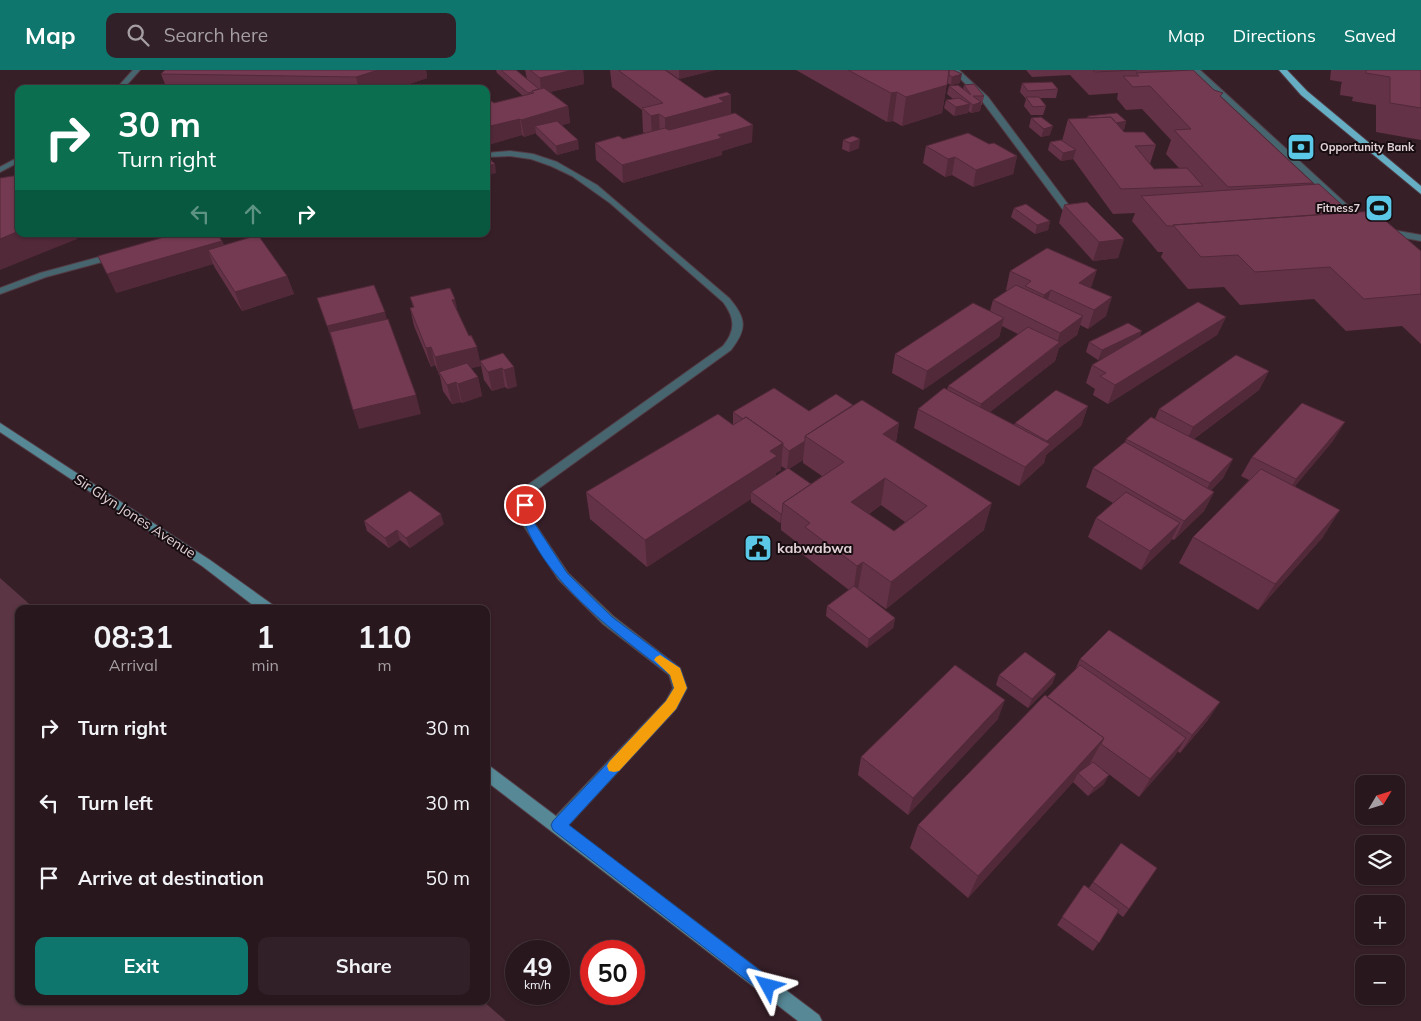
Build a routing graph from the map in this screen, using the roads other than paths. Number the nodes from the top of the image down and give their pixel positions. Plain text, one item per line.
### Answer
1 (137, 70) edge
2 (955, 70) edge
3 (1196, 70) edge
4 (1283, 70) edge
5 (122, 85) edge
6 (490, 154) edge
7 (15, 161) edge
8 (0, 170) edge
9 (1421, 191) edge
10 (1067, 209) edge
11 (1421, 238) edge
12 (119, 254) edge
13 (0, 291) edge
14 (0, 427) edge
15 (263, 605) edge
16 (490, 775) edge
17 (558, 825) junction
18 (813, 1021) edge

1 - 5 street
2 - 10 street
3 - 11 street
4 - 9 highway
6 - 17 street
7 - 8 street
12 - 13 street
14 - 15 main road, Sir Glyn Jones Avenue
16 - 17 main road
17 - 18 main road

